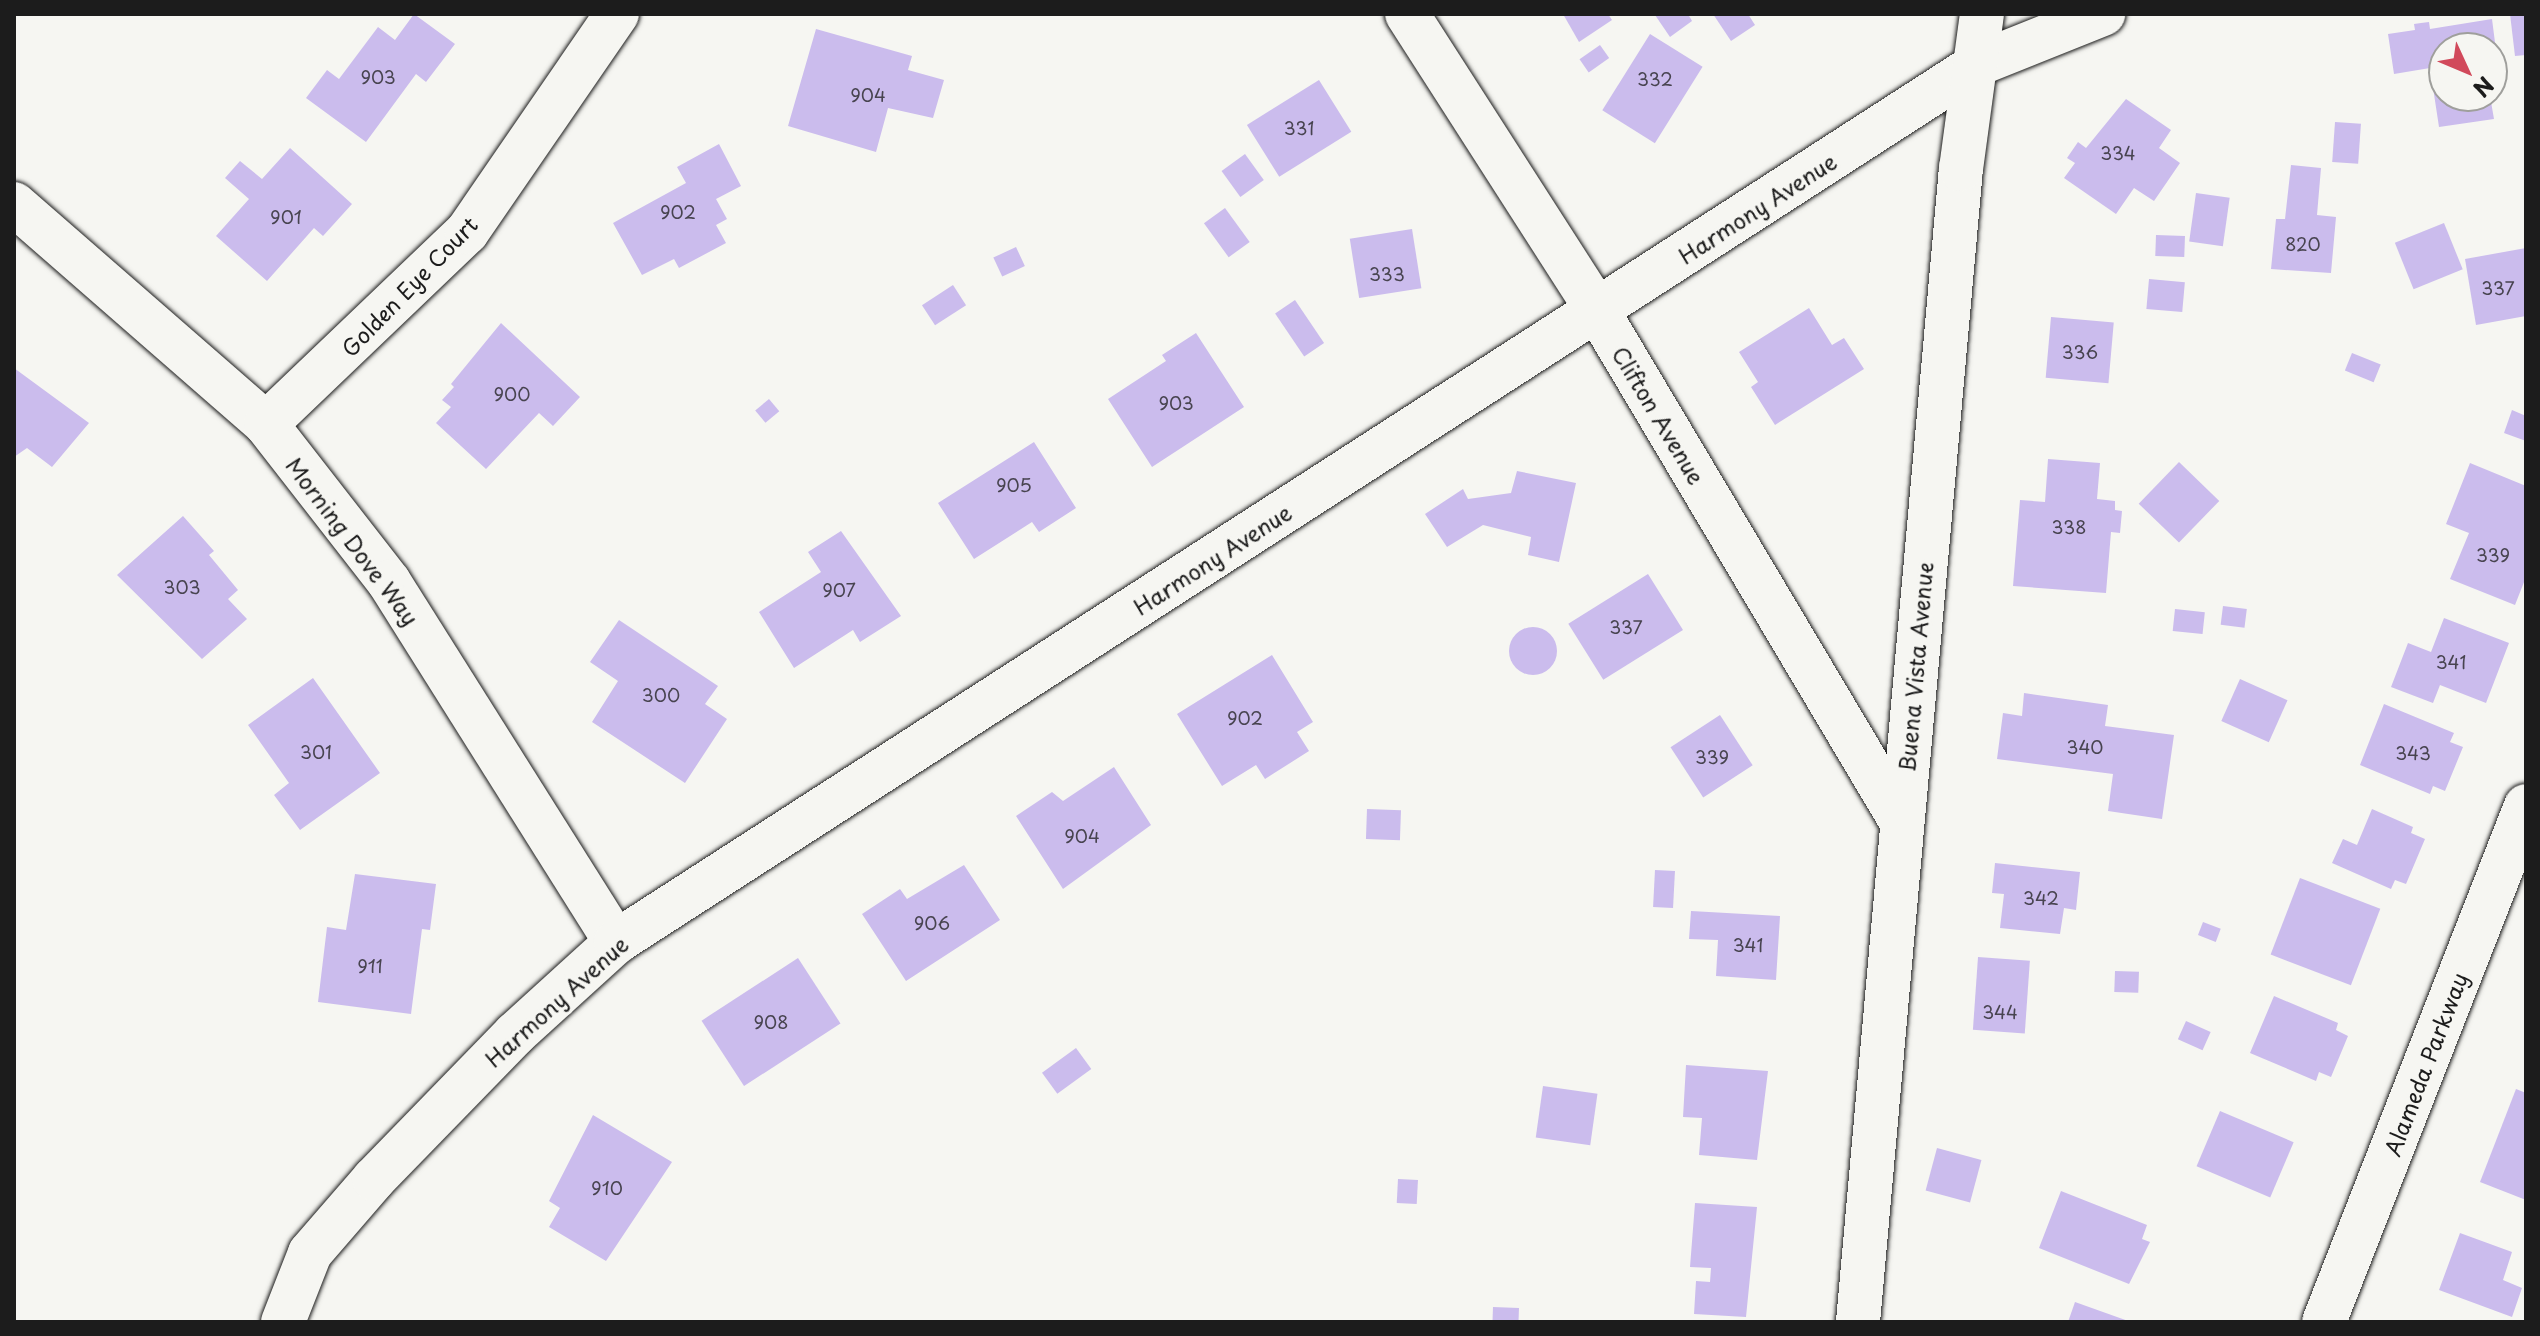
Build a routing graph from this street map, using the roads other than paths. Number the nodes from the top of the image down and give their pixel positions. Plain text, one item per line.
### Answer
1 (617, 14) edge
2 (1407, 14) edge
3 (1982, 14) edge
4 (2103, 14) edge
5 (1978, 64) junction
6 (14, 204) edge
7 (1597, 310) junction
8 (266, 424) junction
9 (2526, 806) edge
10 (1901, 821) junction
11 (616, 942) junction
12 (283, 1322) edge
13 (1858, 1322) edge
14 (2324, 1322) edge

1 - 8 street, Golden Eye Court
2 - 7 street, Clifton Avenue
3 - 5 street, Buena Vista Avenue
4 - 5 street, Harmony Avenue
5 - 7 street, Harmony Avenue
5 - 10 street, Buena Vista Avenue
6 - 8 street, Morning Dove Way
7 - 10 street, Clifton Avenue
7 - 11 street, Harmony Avenue
8 - 11 street, Morning Dove Way
9 - 14 street, Alameda Parkway
10 - 13 street, Buena Vista Avenue
11 - 12 street, Harmony Avenue

